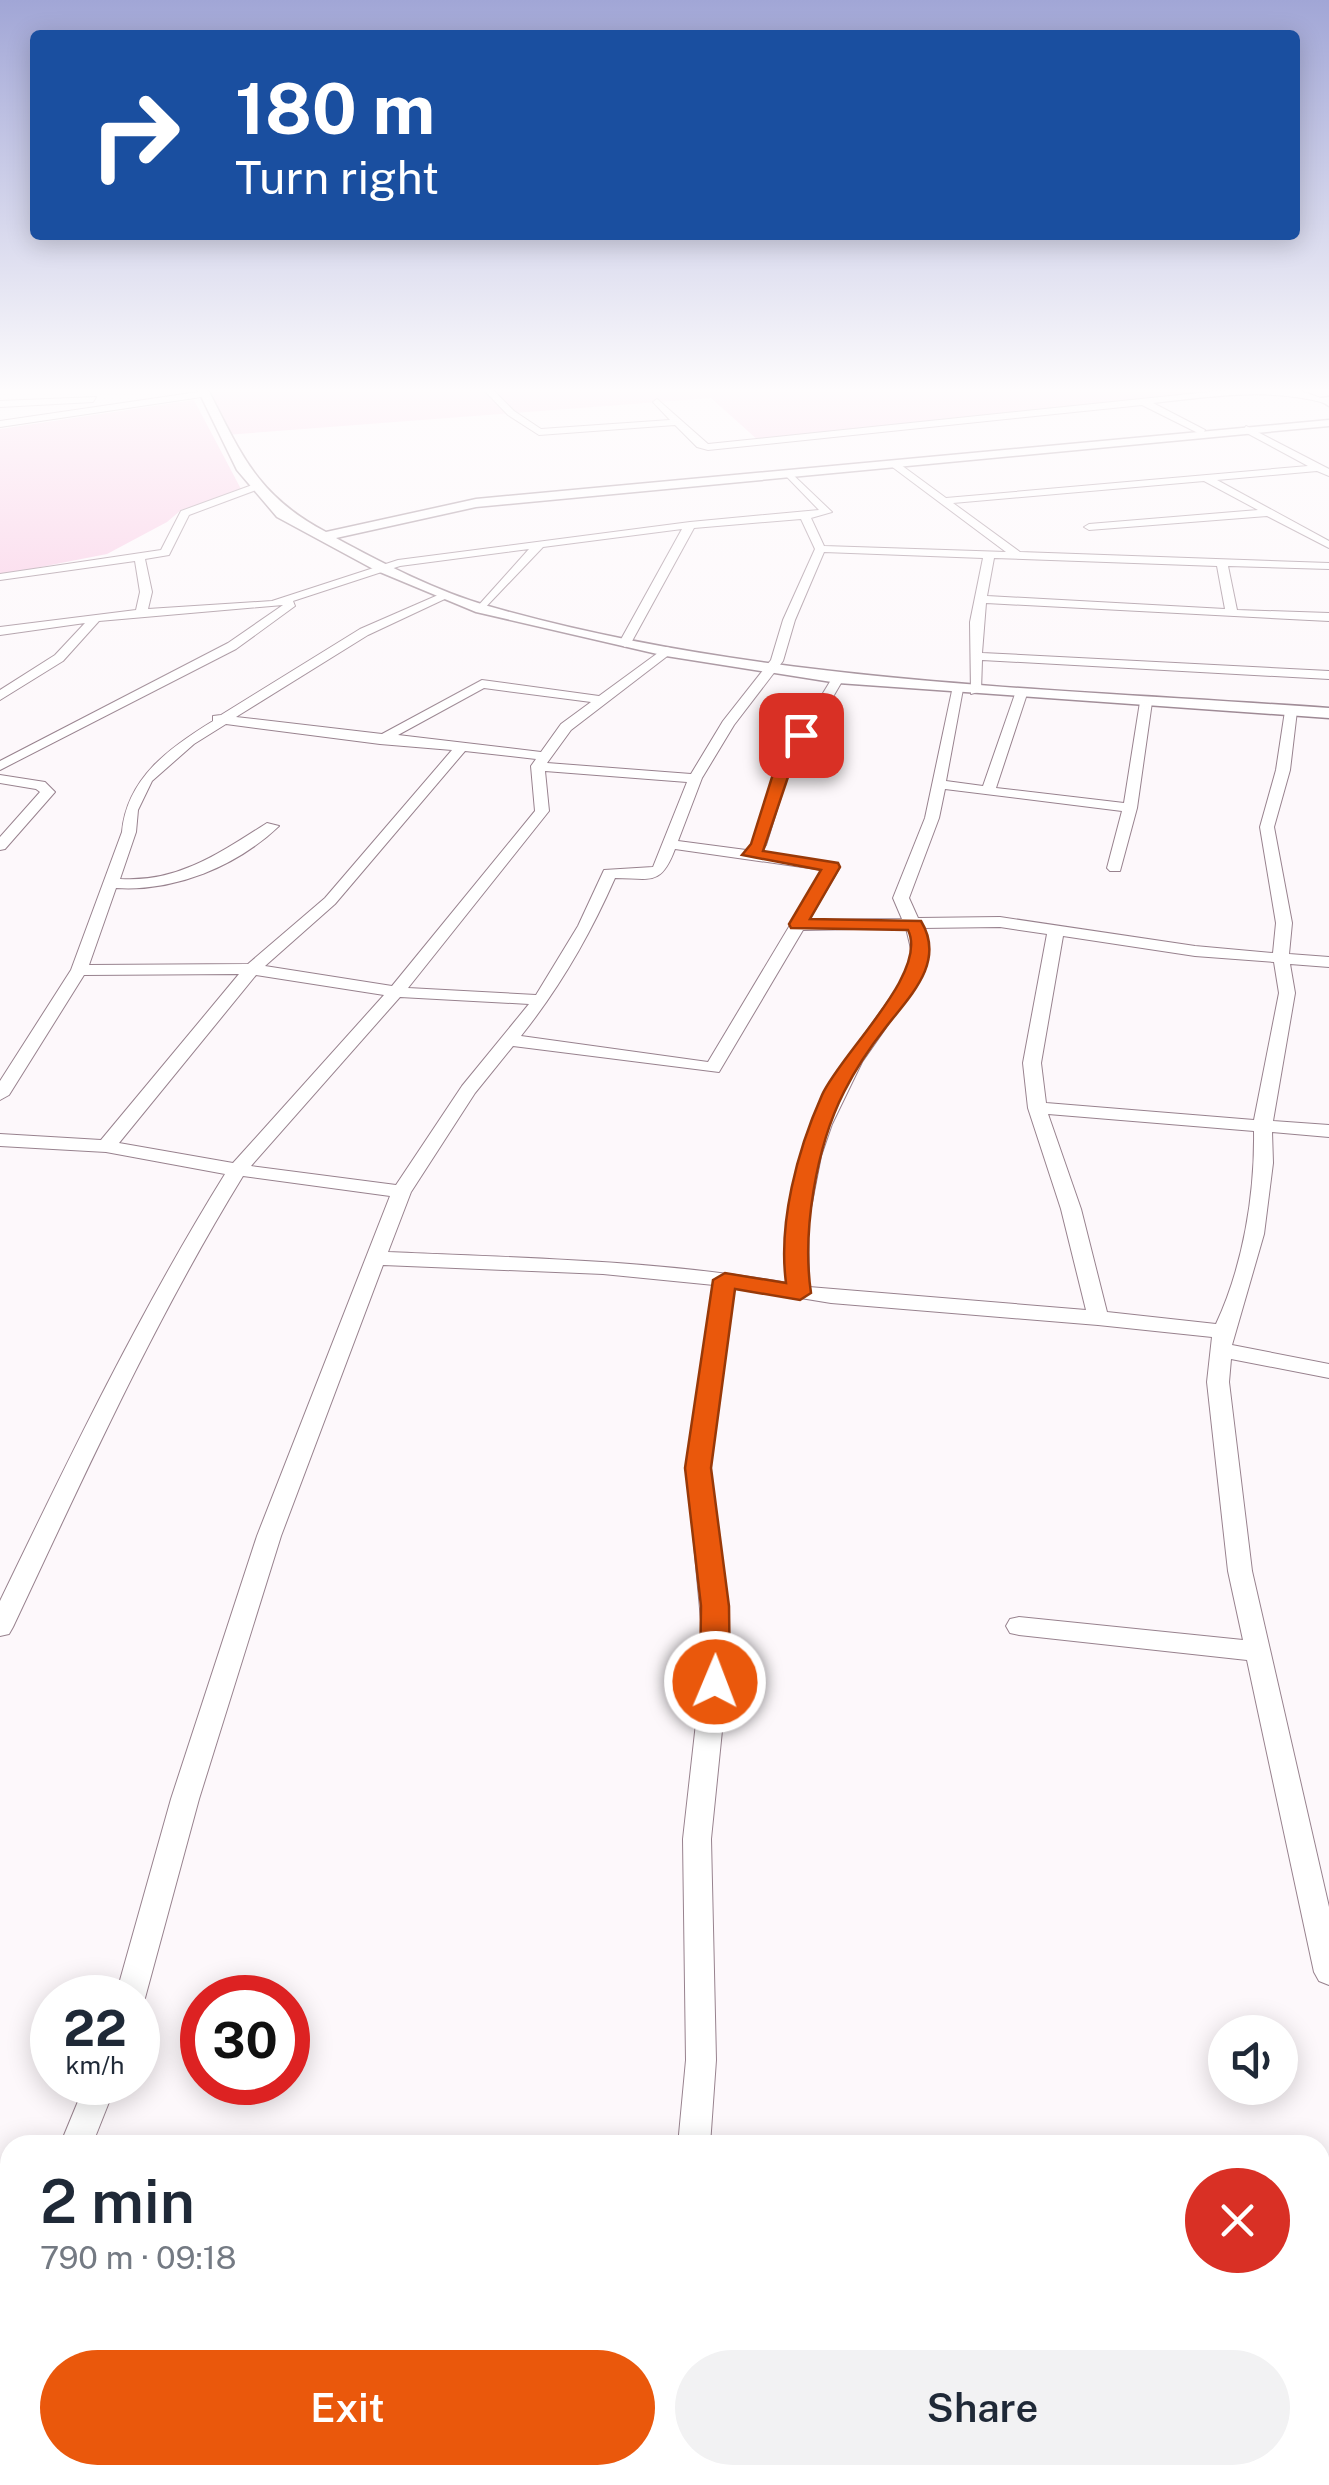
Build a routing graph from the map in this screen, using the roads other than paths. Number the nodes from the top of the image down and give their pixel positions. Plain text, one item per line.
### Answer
1 (210, 504) edge
2 (272, 504) edge
3 (469, 504) edge
4 (819, 504) edge
5 (944, 504) edge
6 (1250, 504) edge
7 (1265, 513) junction
8 (805, 516) junction
9 (690, 525) junction
10 (1089, 527) dead end
11 (322, 537) junction
12 (1329, 544) edge
13 (540, 545) junction
14 (820, 549) junction
15 (989, 556) junction
16 (1018, 556) junction
17 (140, 559) junction
18 (1222, 561) junction
19 (1329, 566) edge
20 (380, 567) junction
21 (0, 577) edge
22 (445, 595) junction
23 (302, 596) junction
24 (979, 599) junction
25 (481, 608) junction
26 (141, 612) junction
27 (1232, 613) junction
28 (98, 616) junction
29 (1329, 617) edge
30 (0, 632) edge
31 (625, 643) junction
32 (666, 652) junction
33 (974, 656) junction
34 (772, 670) junction
35 (1329, 675) edge
36 (838, 678) junction
37 (957, 689) junction
38 (975, 691) junction
39 (1021, 694) junction
40 (0, 696) edge
41 (604, 700) junction
42 (1146, 702) junction
43 (1291, 711) junction
44 (1329, 713) edge
45 (218, 719) junction
46 (380, 740) junction
47 (460, 749) junction
48 (541, 761) junction
49 (0, 766) edge
50 (695, 778) junction
51 (0, 779) edge
52 (938, 784) junction
53 (988, 791) junction
54 (1130, 808) junction
55 (272, 826) dead end
56 (670, 844) junction
57 (0, 846) edge
58 (750, 855) junction
59 (1114, 868) dead end
60 (110, 883) junction
61 (798, 924) junction
62 (914, 925) junction
63 (1056, 928) junction
64 (1281, 957) junction
65 (1329, 962) edge
66 (252, 969) junction
67 (80, 970) junction
68 (396, 992) junction
69 (541, 1000) junction
70 (511, 1040) junction
71 (0, 1095) edge
72 (1037, 1108) junction
73 (1263, 1124) junction
74 (1329, 1131) edge
75 (0, 1140) edge
76 (106, 1146) junction
77 (237, 1170) junction
78 (401, 1192) junction
79 (374, 1258) junction
80 (725, 1280) junction
81 (800, 1293) junction
82 (1098, 1318) junction
83 (1222, 1341) junction
84 (1329, 1372) edge
85 (1019, 1626) dead end
86 (0, 1628) edge
87 (1260, 1652) junction
88 (1329, 1972) edge
89 (136, 1975) edge
90 (93, 2105) edge
91 (80, 2135) edge
92 (695, 2135) edge

1 - 17 street
2 - 11 main road
3 - 11 main road
4 - 8 street
5 - 16 street
6 - 7 street
7 - 10 street
7 - 12 street
8 - 9 street
8 - 14 street
9 - 13 street
9 - 31 street
11 - 20 main road
13 - 20 street
13 - 25 street
14 - 15 street
14 - 34 street
15 - 16 street
15 - 24 street
16 - 18 street
17 - 21 street
17 - 26 street
18 - 19 street
18 - 27 street
20 - 22 main road
20 - 23 street
22 - 25 main road
22 - 45 street
23 - 26 street
23 - 49 street
24 - 27 street
24 - 33 street
25 - 31 main road
26 - 28 street
27 - 29 street
28 - 30 street
28 - 40 street
31 - 32 main road
32 - 34 main road
32 - 41 street
33 - 35 street
33 - 38 street
34 - 36 main road
34 - 50 street
36 - 37 main road
36 - 58 street
37 - 38 main road
37 - 52 street
38 - 39 main road
39 - 42 main road
39 - 53 street
41 - 46 street
41 - 48 street
42 - 43 main road
42 - 54 street
43 - 44 main road
43 - 64 street
45 - 46 street
45 - 60 street
46 - 47 street
47 - 48 street
47 - 66 street
48 - 50 street
48 - 68 street
50 - 56 street
51 - 57 street
52 - 53 street
52 - 62 street
53 - 54 street
54 - 59 street
55 - 60 street
56 - 58 street
56 - 69 street
58 - 61 street
60 - 67 street
61 - 62 street
61 - 70 street
62 - 63 street
62 - 81 street
63 - 64 street
63 - 72 street
64 - 65 street
64 - 73 street
66 - 67 street
66 - 68 street
66 - 76 street
67 - 71 street
68 - 69 street
68 - 77 street
69 - 70 street
70 - 78 street
72 - 73 street
72 - 82 street
73 - 74 street
73 - 83 street
75 - 76 street
76 - 77 street
77 - 78 street
77 - 86 street
78 - 79 street
79 - 80 street
79 - 89 street
80 - 81 street
80 - 92 street
81 - 82 street
82 - 83 street
83 - 84 street
83 - 87 street
85 - 87 street
87 - 88 street
90 - 91 street

